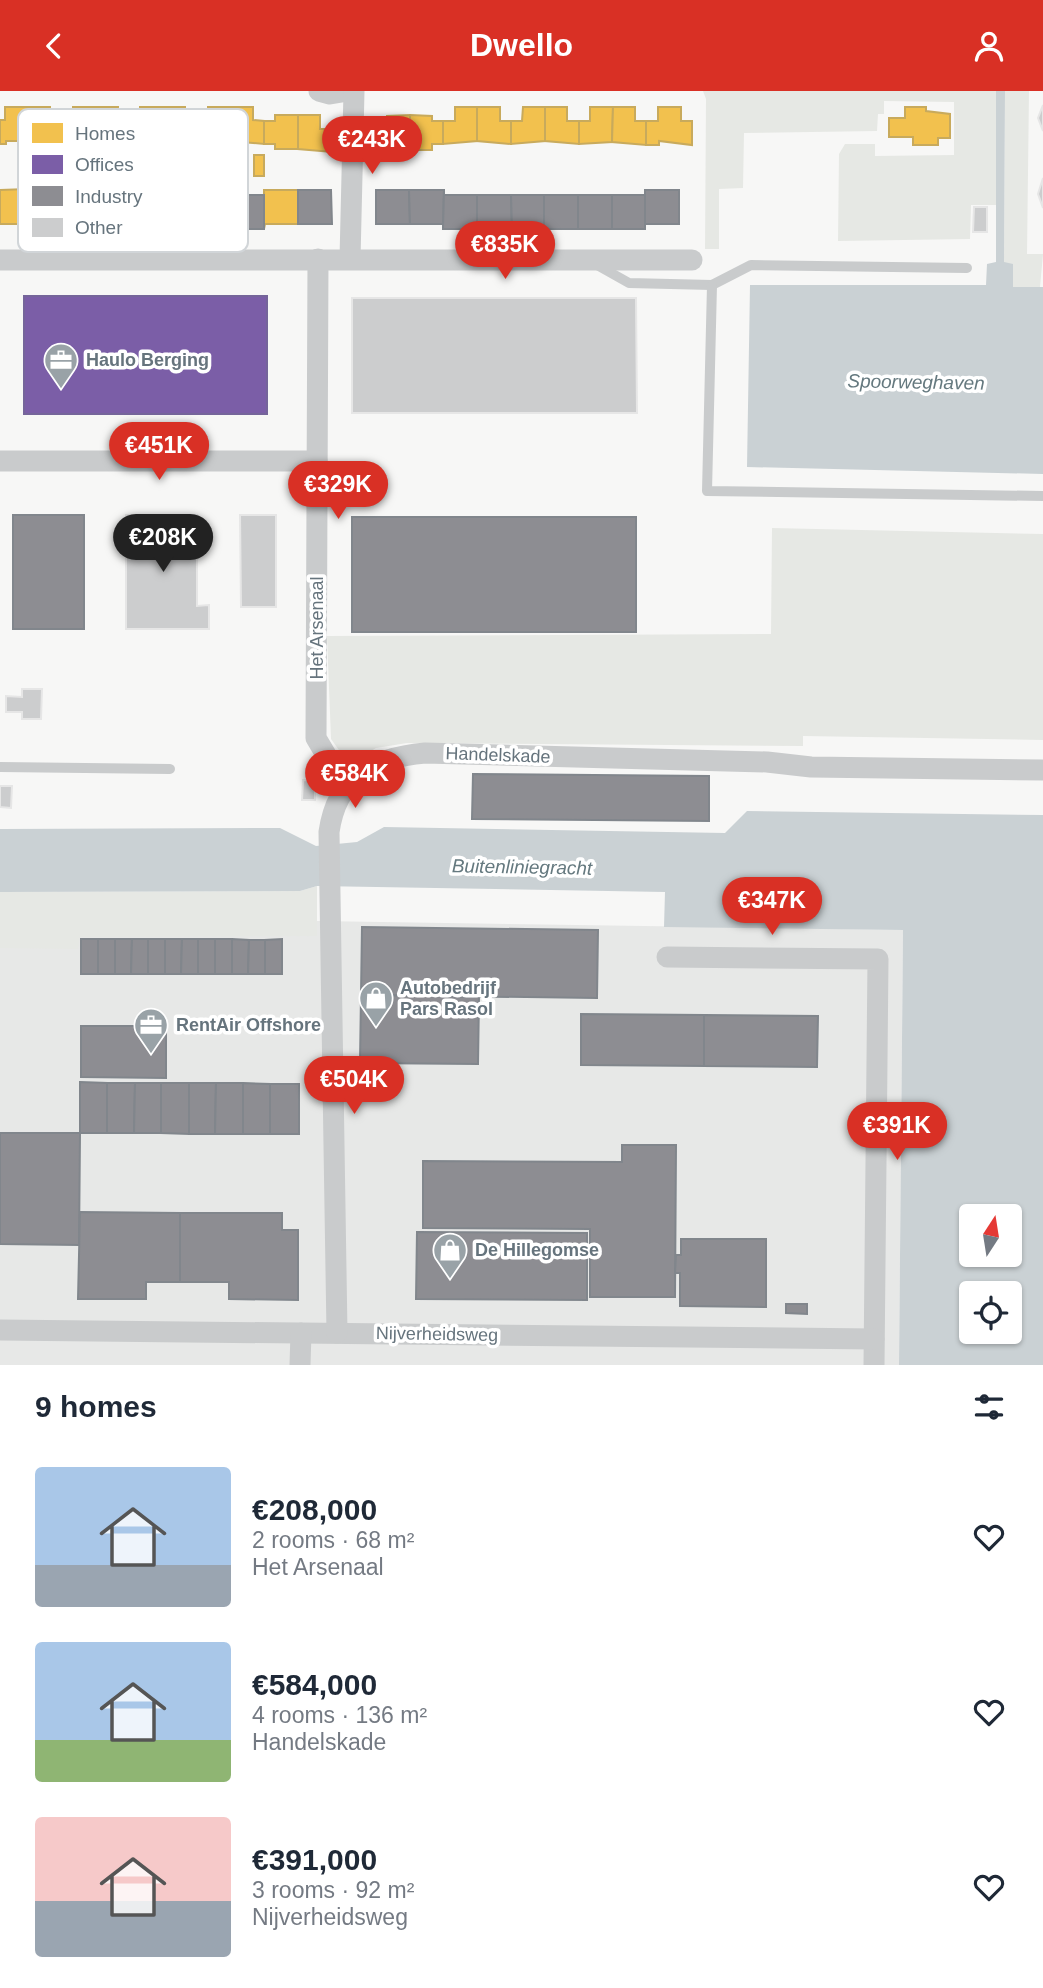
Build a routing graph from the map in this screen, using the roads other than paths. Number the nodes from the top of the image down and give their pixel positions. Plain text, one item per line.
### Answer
1 (319, 91) edge
2 (348, 91) edge
3 (354, 91) edge
4 (318, 259) junction
5 (350, 259) junction
6 (0, 260) edge
7 (589, 260) junction
8 (692, 260) dead end
9 (967, 268) dead end
10 (712, 285) junction
11 (317, 460) junction
12 (0, 461) edge
13 (1043, 496) edge
14 (0, 767) edge
15 (170, 769) dead end
16 (1043, 770) edge
17 (345, 787) junction
18 (667, 957) dead end
19 (0, 1330) edge
20 (301, 1333) junction
21 (337, 1333) junction
22 (874, 1339) junction
23 (300, 1365) edge
24 (874, 1365) edge

1 - 2 street
3 - 5 street
4 - 5 street
4 - 6 street
4 - 11 street, Het Arsenaal
5 - 7 street
7 - 8 street
7 - 10 lane
9 - 10 lane
10 - 13 lane
11 - 12 street
11 - 17 street, Het Arsenaal
14 - 15 lane
16 - 17 street, Handelskade
17 - 21 street, Handelskade
18 - 22 street
19 - 20 street, Nijverheidsweg
20 - 21 street, Nijverheidsweg
20 - 23 street
21 - 22 street, Nijverheidsweg
22 - 24 street

